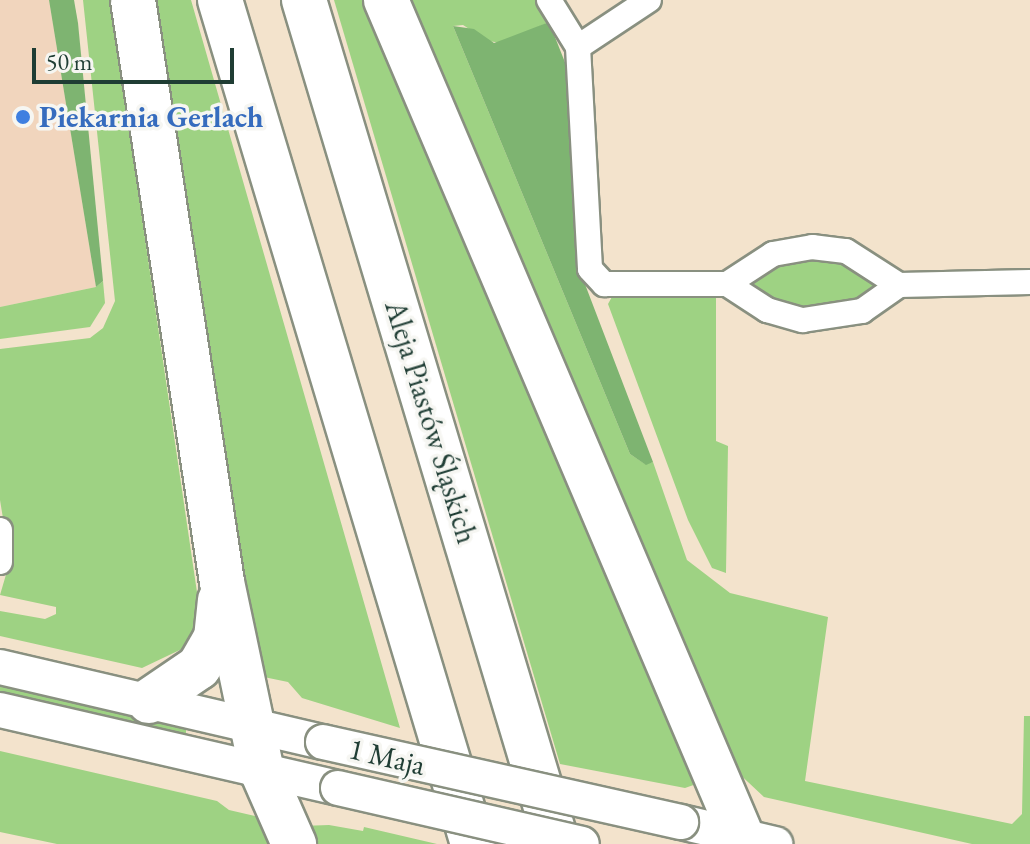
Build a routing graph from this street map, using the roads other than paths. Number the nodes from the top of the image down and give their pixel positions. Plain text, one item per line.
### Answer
1 (133, 0) edge
2 (220, 0) edge
3 (304, 0) edge
4 (386, 0) edge
5 (549, 0) edge
6 (649, 0) edge
7 (578, 47) junction
8 (1030, 282) edge
9 (727, 284) junction
10 (899, 285) junction
11 (0, 530) edge
12 (0, 562) edge
13 (222, 582) junction
14 (0, 667) edge
15 (149, 701) junction
16 (0, 710) edge
17 (250, 724) junction
18 (262, 771) junction
19 (754, 842) edge
20 (294, 844) edge
21 (473, 844) edge
22 (557, 844) edge
23 (582, 844) edge

1 - 13 highway
2 - 21 highway
3 - 22 highway, Aleja Piastów Śląskich
4 - 19 highway
5 - 7 street
6 - 7 street
7 - 9 street
8 - 10 street
9 - 10 street
9 - 10 street
11 - 12 street
13 - 15 highway
13 - 17 highway
14 - 15 main road, 1 Maja
15 - 17 main road, 1 Maja
16 - 18 main road, 1 Maja
17 - 18 highway
17 - 19 main road, 1 Maja, bridge
18 - 20 highway
18 - 23 main road, 1 Maja, bridge

